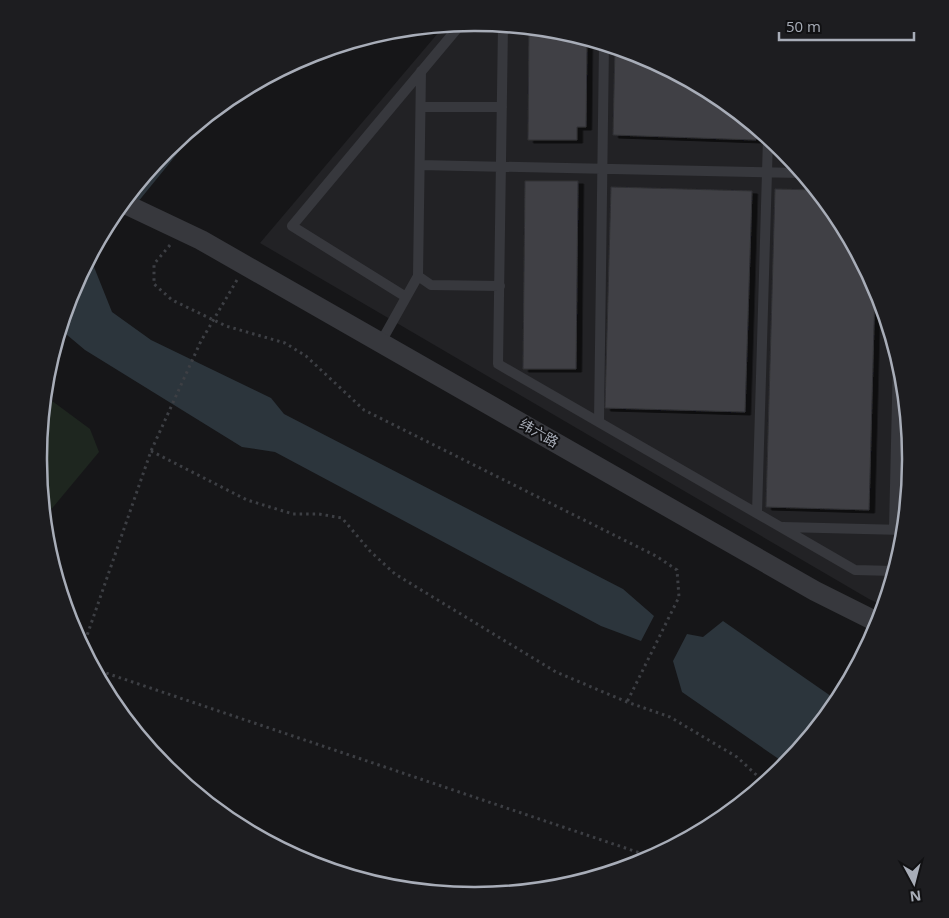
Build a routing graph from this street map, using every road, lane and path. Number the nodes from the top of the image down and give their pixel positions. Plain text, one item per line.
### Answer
1 (455, 32) edge
2 (504, 32) edge
3 (604, 52) edge
4 (422, 71) junction
5 (421, 106) junction
6 (502, 107) junction
7 (768, 148) edge
8 (420, 164) junction
9 (502, 166) junction
10 (602, 168) junction
11 (767, 172) junction
12 (792, 173) edge
13 (131, 205) edge
14 (194, 236) junction
15 (246, 265) junction
16 (418, 276) junction
17 (500, 286) junction
18 (406, 297) junction
19 (212, 319) junction
20 (381, 342) junction
21 (898, 399) edge
22 (598, 422) junction
23 (151, 451) junction
24 (757, 513) junction
25 (899, 515) edge
26 (780, 526) junction
27 (896, 529) edge
28 (888, 571) edge
29 (871, 620) edge
30 (86, 638) edge
31 (104, 672) edge
32 (627, 702) junction
33 (760, 778) edge
34 (640, 853) edge

1 - 4 lane
2 - 6 lane
3 - 10 lane
4 - 5 lane
4 - 18 lane
5 - 6 lane
5 - 8 lane
6 - 9 lane
7 - 11 lane
8 - 9 lane
8 - 16 lane
9 - 10 lane
9 - 17 lane
10 - 11 lane
10 - 22 lane
11 - 12 lane
11 - 24 lane
13 - 14 street, 纬六路
14 - 15 street, 纬六路
14 - 19 path
15 - 19 path
15 - 20 street, 纬六路
16 - 17 lane
16 - 18 lane
17 - 22 lane
18 - 20 lane
19 - 23 path
19 - 32 path
20 - 29 street, 纬六路
21 - 25 lane
22 - 24 lane
23 - 30 path
23 - 32 path
24 - 26 lane
26 - 27 lane
26 - 28 lane
31 - 34 path
32 - 33 path

